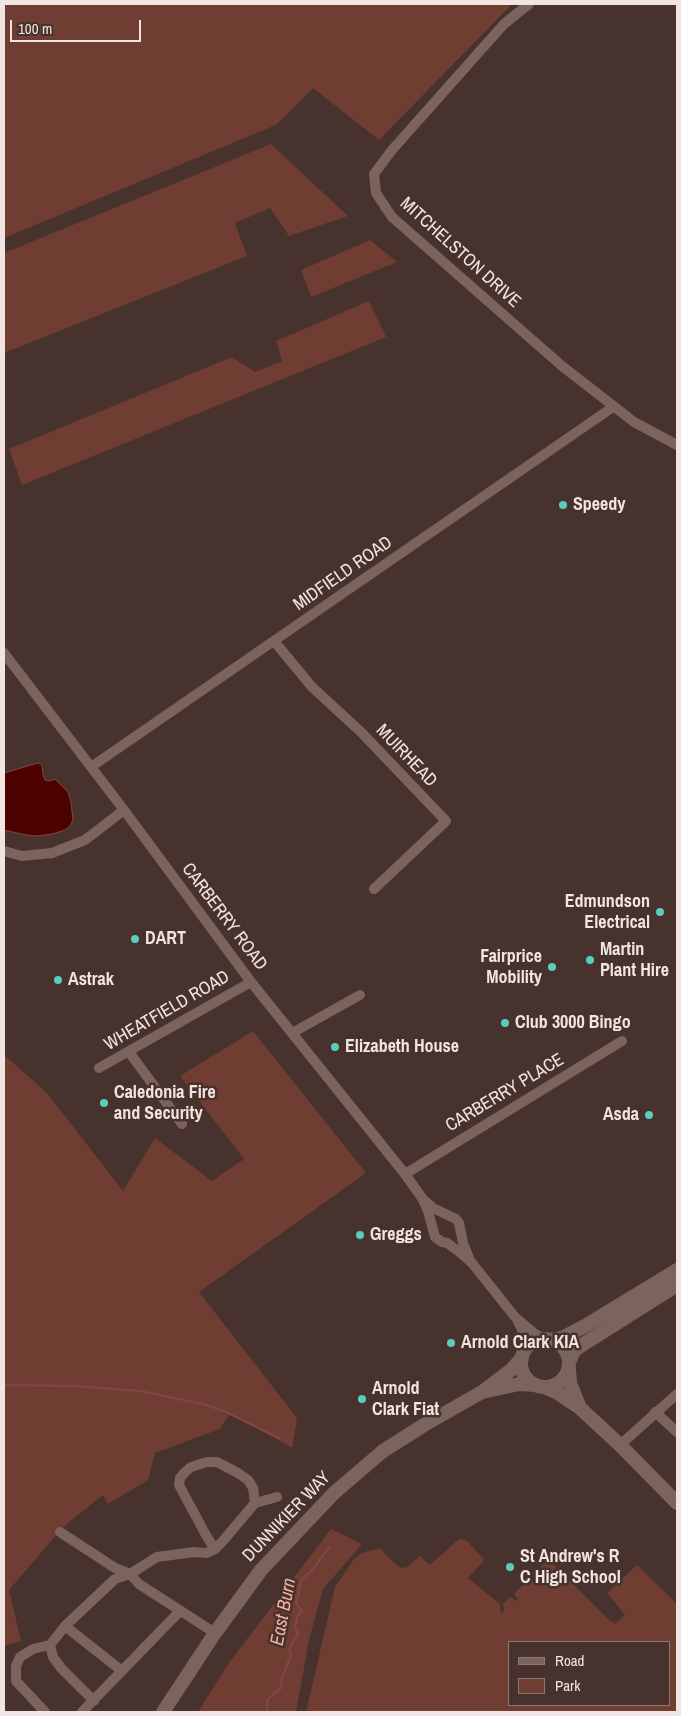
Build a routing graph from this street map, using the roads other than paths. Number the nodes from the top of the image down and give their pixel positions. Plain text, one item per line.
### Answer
1 (529, 4) edge
2 (613, 407) junction
3 (677, 445) edge
4 (274, 641) junction
5 (4, 653) edge
6 (91, 767) junction
7 (124, 810) junction
8 (4, 851) edge
9 (374, 889) dead end
10 (251, 982) junction
11 (360, 995) dead end
12 (292, 1032) junction
13 (622, 1041) dead end
14 (129, 1052) junction
15 (99, 1068) dead end
16 (182, 1124) dead end
17 (405, 1174) junction
18 (422, 1198) junction
19 (445, 1215) junction
20 (432, 1229) junction
21 (460, 1232) junction
22 (447, 1243) junction
23 (472, 1263) junction
24 (677, 1270) edge
25 (677, 1285) edge
26 (515, 1317) junction
27 (549, 1339) junction
28 (522, 1356) junction
29 (569, 1365) junction
30 (539, 1386) junction
31 (482, 1392) junction
32 (677, 1394) edge
33 (580, 1408) junction
34 (655, 1412) junction
35 (677, 1432) edge
36 (620, 1445) junction
37 (277, 1497) dead end
38 (255, 1503) junction
39 (677, 1503) edge
40 (60, 1532) dead end
41 (215, 1549) junction
42 (130, 1574) junction
43 (180, 1611) junction
44 (65, 1626) junction
45 (215, 1633) junction
46 (50, 1645) junction
47 (122, 1671) junction
48 (94, 1701) junction
49 (45, 1712) edge
50 (82, 1712) edge
51 (163, 1712) edge

1 - 2 street, MITCHELSTON DRIVE
2 - 3 street, MITCHELSTON DRIVE
2 - 4 street, MIDFIELD ROAD
4 - 6 street, MIDFIELD ROAD
4 - 9 street, MUIRHEAD
5 - 6 street, CARBERRY ROAD
6 - 7 street, CARBERRY ROAD
7 - 8 street
7 - 10 street, CARBERRY ROAD
10 - 12 street, CARBERRY ROAD
10 - 14 street, WHEATFIELD ROAD
11 - 12 street
12 - 17 street, CARBERRY ROAD
13 - 17 street, CARBERRY PLACE
14 - 15 street, WHEATFIELD ROAD
14 - 16 street
17 - 18 street, CARBERRY ROAD
18 - 19 street, CARBERRY ROAD
18 - 20 street, CARBERRY ROAD
19 - 20 street
19 - 21 street, CARBERRY ROAD
20 - 22 street, CARBERRY ROAD
21 - 22 street
21 - 23 street, CARBERRY ROAD
22 - 23 street, CARBERRY ROAD
23 - 26 street, CARBERRY ROAD
24 - 27 main road
25 - 29 main road
26 - 27 street, CARBERRY ROAD
26 - 28 street, CARBERRY ROAD
27 - 28 main road
27 - 29 main road
28 - 30 main road
28 - 31 main road, DUNNIKIER WAY
29 - 30 main road
29 - 33 main road
30 - 31 main road, DUNNIKIER WAY
30 - 33 main road
31 - 45 main road, DUNNIKIER WAY
32 - 34 street
33 - 36 main road
34 - 35 street
34 - 36 street
36 - 39 main road
37 - 38 street
38 - 41 street
38 - 41 street
40 - 42 street
41 - 42 street
42 - 43 street
42 - 44 street
43 - 45 street
43 - 47 street
44 - 46 street
44 - 47 street
45 - 51 main road, DUNNIKIER WAY
46 - 48 street
46 - 49 street
47 - 48 street
48 - 50 street

